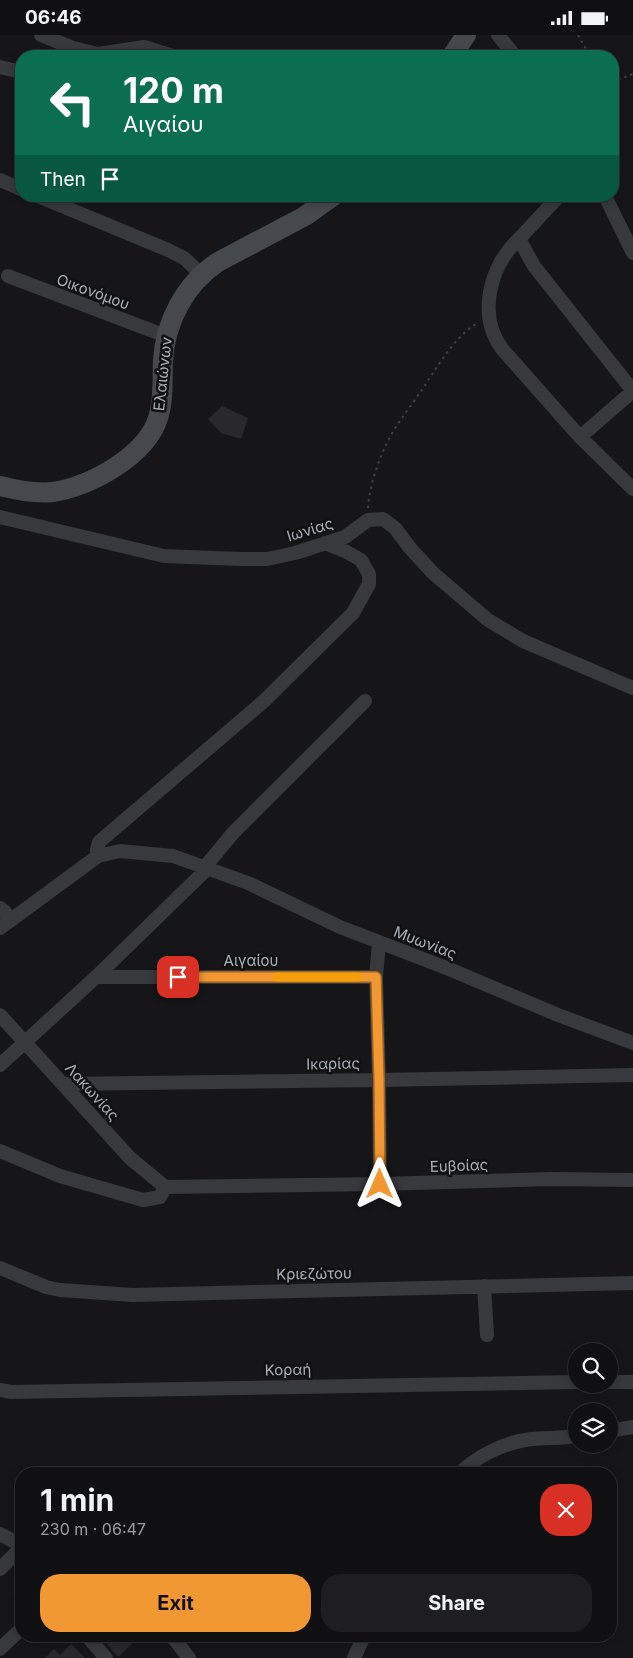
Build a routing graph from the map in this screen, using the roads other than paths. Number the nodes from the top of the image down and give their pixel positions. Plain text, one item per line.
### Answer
1 (41, 35) edge
2 (466, 35) edge
3 (498, 35) edge
4 (81, 50) edge
5 (124, 50) edge
6 (154, 50) edge
7 (456, 50) edge
8 (510, 50) edge
9 (0, 67) edge
10 (15, 71) edge
11 (0, 179) edge
12 (15, 186) edge
13 (52, 202) edge
14 (318, 202) edge
15 (553, 202) edge
16 (608, 202) edge
17 (519, 239) junction
18 (633, 253) edge
19 (202, 275) junction
20 (8, 276) dead end
21 (166, 336) junction
22 (633, 391) edge
23 (580, 437) junction
24 (0, 486) edge
25 (633, 489) edge
26 (0, 517) edge
27 (325, 543) junction
28 (633, 689) edge
29 (365, 701) dead end
30 (98, 856) junction
31 (208, 868) junction
32 (0, 908) edge
33 (4, 924) edge
34 (379, 943) junction
35 (96, 977) junction
36 (376, 977) junction
37 (0, 1015) edge
38 (25, 1043) junction
39 (633, 1043) edge
40 (0, 1065) edge
41 (633, 1075) edge
42 (379, 1080) junction
43 (63, 1083) junction
44 (0, 1151) edge
45 (633, 1180) edge
46 (380, 1184) junction
47 (165, 1187) junction
48 (0, 1267) edge
49 (633, 1283) edge
50 (484, 1286) junction
51 (487, 1335) dead end
52 (568, 1382) edge
53 (618, 1382) edge
54 (633, 1382) edge
55 (0, 1390) edge
56 (633, 1427) edge
57 (618, 1430) edge
58 (568, 1437) edge
59 (465, 1467) edge
60 (0, 1534) edge
61 (15, 1543) edge
62 (15, 1553) edge
63 (0, 1569) edge
64 (15, 1635) edge
65 (92, 1642) edge
66 (177, 1642) edge
67 (361, 1642) edge
68 (0, 1649) edge
69 (106, 1658) edge
70 (190, 1658) edge
71 (354, 1658) edge

1 - 4 street
2 - 7 main road
3 - 8 street
5 - 6 street
9 - 10 street
11 - 12 street
13 - 19 street
14 - 19 main road, Ελαιώνων
15 - 17 street
16 - 18 street
17 - 22 street
17 - 23 street
19 - 21 main road, Ελαιώνων
20 - 21 street, Οικονόμου
21 - 24 main road, Ελαιώνων
22 - 23 street
23 - 25 street
26 - 27 street, Ιωνίας
27 - 28 street, Ιωνίας
27 - 30 street
29 - 31 street
30 - 31 street, Μυωνίας
30 - 33 street
31 - 34 street, Μυωνίας
31 - 35 street
32 - 33 street
34 - 36 street
34 - 39 street, Μυωνίας
35 - 36 street, Αιγαίου
35 - 38 street
36 - 42 street
37 - 38 street, Λακωνίας
38 - 40 street
38 - 43 street, Λακωνίας
41 - 42 street, Ικαρίας
42 - 43 street, Ικαρίας
42 - 46 street
43 - 47 street, Λακωνίας
44 - 47 street
45 - 46 street, Ευβοίας
46 - 47 street, Ευβοίας
48 - 50 street, Κριεζώτου
49 - 50 street, Κριεζώτου
50 - 51 street
52 - 55 street, Κοραή
53 - 54 street
56 - 57 street
58 - 59 street
60 - 61 street
62 - 63 street
64 - 68 street
65 - 69 street
66 - 70 street
67 - 71 street

